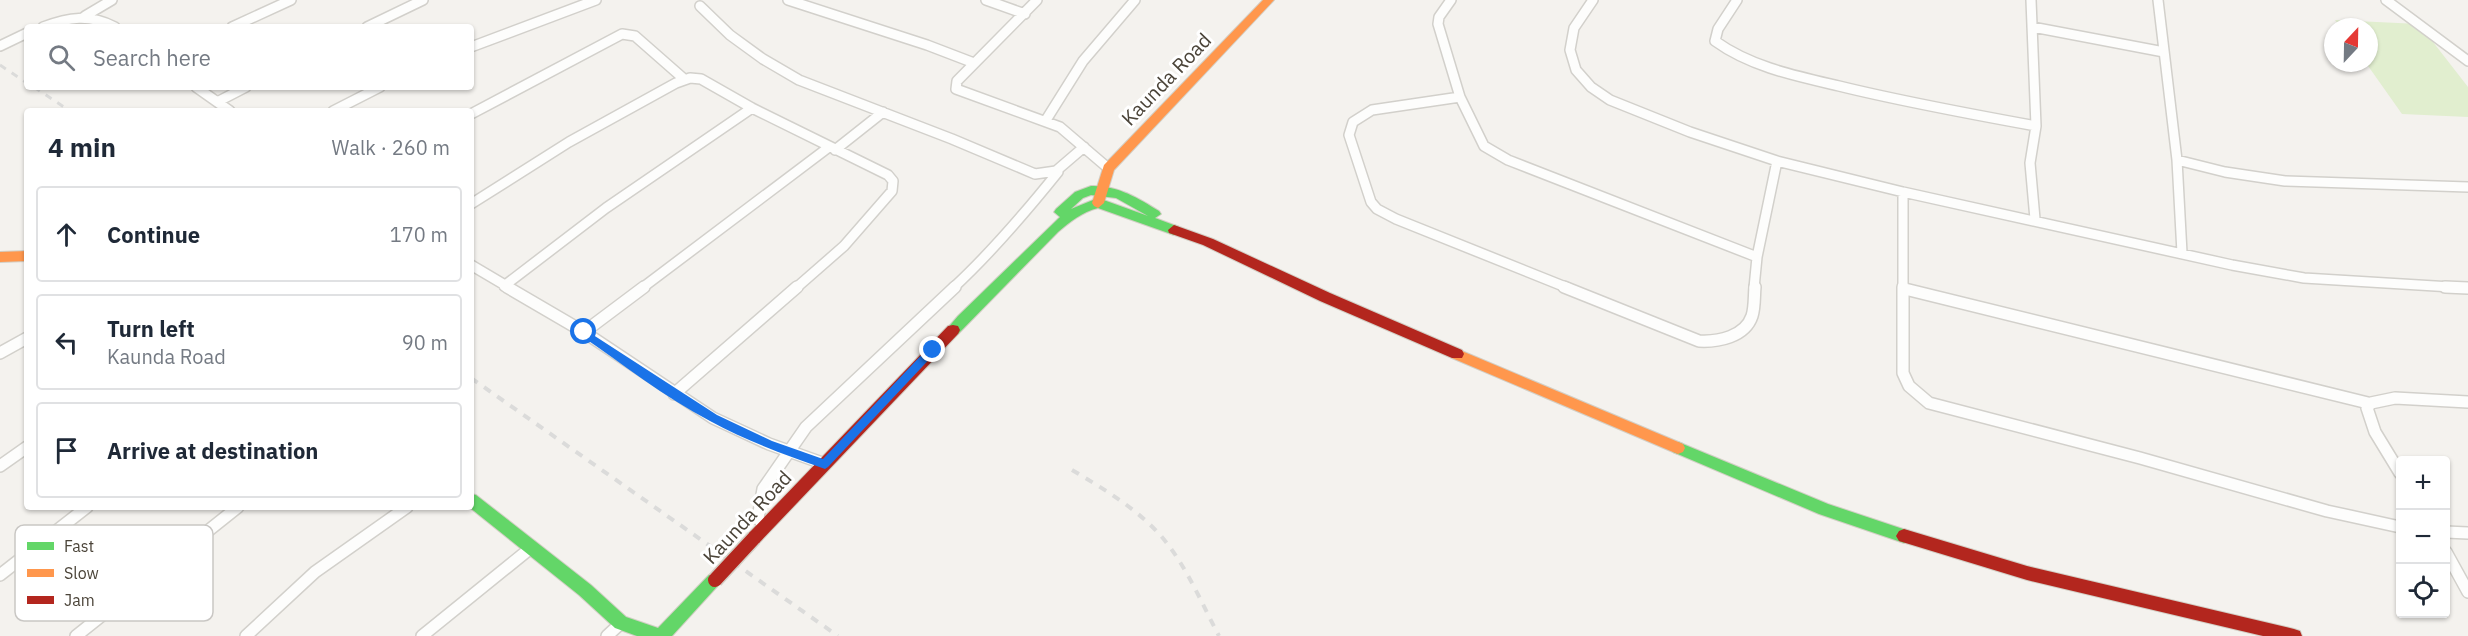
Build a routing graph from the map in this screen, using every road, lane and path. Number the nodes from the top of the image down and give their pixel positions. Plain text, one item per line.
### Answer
1 (112, 0) edge
2 (291, 0) edge
3 (423, 0) edge
4 (596, 0) edge
5 (788, 0) edge
6 (986, 0) edge
7 (1037, 0) edge
8 (1136, 0) edge
9 (1269, 0) edge
10 (1451, 0) edge
11 (1593, 0) edge
12 (1737, 0) edge
13 (2031, 0) edge
14 (2158, 0) edge
15 (2386, 0) edge
16 (2394, 0) edge
17 (700, 6) dead end
18 (2405, 12) junction
19 (1025, 14) junction
20 (85, 15) junction
21 (54, 24) edge
22 (110, 24) edge
23 (239, 24) edge
24 (373, 24) edge
25 (2032, 27) junction
26 (0, 32) edge
27 (24, 34) edge
28 (10, 40) junction
29 (0, 46) edge
30 (474, 46) edge
31 (2164, 52) junction
32 (2468, 61) edge
33 (974, 63) junction
34 (684, 79) junction
35 (200, 90) edge
36 (240, 90) edge
37 (374, 90) edge
38 (1460, 97) junction
39 (217, 102) junction
40 (226, 108) edge
41 (339, 108) edge
42 (752, 108) junction
43 (474, 112) edge
44 (883, 112) junction
45 (1046, 120) junction
46 (2036, 126) junction
47 (1084, 147) junction
48 (832, 149) junction
49 (1778, 160) junction
50 (2177, 160) junction
51 (1108, 168) junction
52 (1058, 172) junction
53 (2468, 187) edge
54 (1903, 192) junction
55 (1099, 196) junction
56 (474, 202) edge
57 (2035, 219) junction
58 (2182, 253) junction
59 (24, 256) edge
60 (0, 257) edge
61 (1757, 257) junction
62 (474, 267) edge
63 (504, 286) junction
64 (2468, 288) edge
65 (1905, 289) junction
66 (584, 332) junction
67 (24, 340) edge
68 (0, 353) edge
69 (674, 394) junction
70 (2468, 402) edge
71 (2368, 403) junction
72 (24, 449) edge
73 (789, 451) junction
74 (825, 464) junction
75 (0, 466) edge
76 (2396, 466) edge
77 (474, 502) edge
78 (83, 510) edge
79 (234, 510) edge
80 (403, 510) edge
81 (64, 525) edge
82 (213, 527) edge
83 (765, 527) junction
84 (2396, 527) edge
85 (2450, 532) edge
86 (2468, 533) edge
87 (532, 547) junction
88 (2450, 561) edge
89 (15, 563) edge
90 (0, 575) edge
91 (2468, 592) edge
92 (95, 621) edge
93 (621, 623) junction
94 (76, 636) edge
95 (246, 636) edge
96 (422, 636) edge
97 (607, 636) edge
98 (660, 636) edge
99 (2294, 636) edge

1 - 20 street
2 - 23 street
3 - 24 street
4 - 30 street
5 - 33 street
6 - 19 street
7 - 19 street
8 - 45 street
9 - 51 main road, Kaunda Road
10 - 38 street
11 - 49 street
12 - 46 street
13 - 25 street
14 - 31 street
15 - 18 street
16 - 18 street
17 - 44 street
18 - 32 street
19 - 33 street
20 - 21 street
20 - 22 street
25 - 31 street
25 - 46 street
26 - 28 street
27 - 28 street
28 - 29 street
31 - 50 street
33 - 45 street
34 - 42 street
34 - 43 street
34 - 56 street
35 - 39 street
36 - 39 street
37 - 41 street
38 - 61 street
38 - 61 street
39 - 40 street
42 - 48 street
42 - 63 street
44 - 48 street
44 - 52 street
45 - 47 street
46 - 57 street
47 - 51 street
47 - 52 street
48 - 66 street
48 - 69 street
49 - 54 street
49 - 61 street
50 - 53 street
50 - 58 street
51 - 55 main road, Kaunda Road
52 - 73 street
54 - 57 street
54 - 65 street
55 - 74 main road, Kaunda Road
55 - 99 main road
57 - 58 street
58 - 64 street
59 - 60 main road
62 - 63 street
63 - 66 street
65 - 71 street
65 - 84 street
66 - 69 street
67 - 68 street
69 - 73 street
70 - 71 street
71 - 76 street
72 - 75 street
73 - 74 street
73 - 83 street
74 - 83 main road, Kaunda Road
77 - 87 main road
78 - 81 street
79 - 82 street
80 - 95 street
83 - 98 main road, Kaunda Road, bridge
85 - 86 street
87 - 93 main road
87 - 96 street
88 - 91 street
89 - 90 street
92 - 94 street
93 - 97 street
93 - 98 main road

